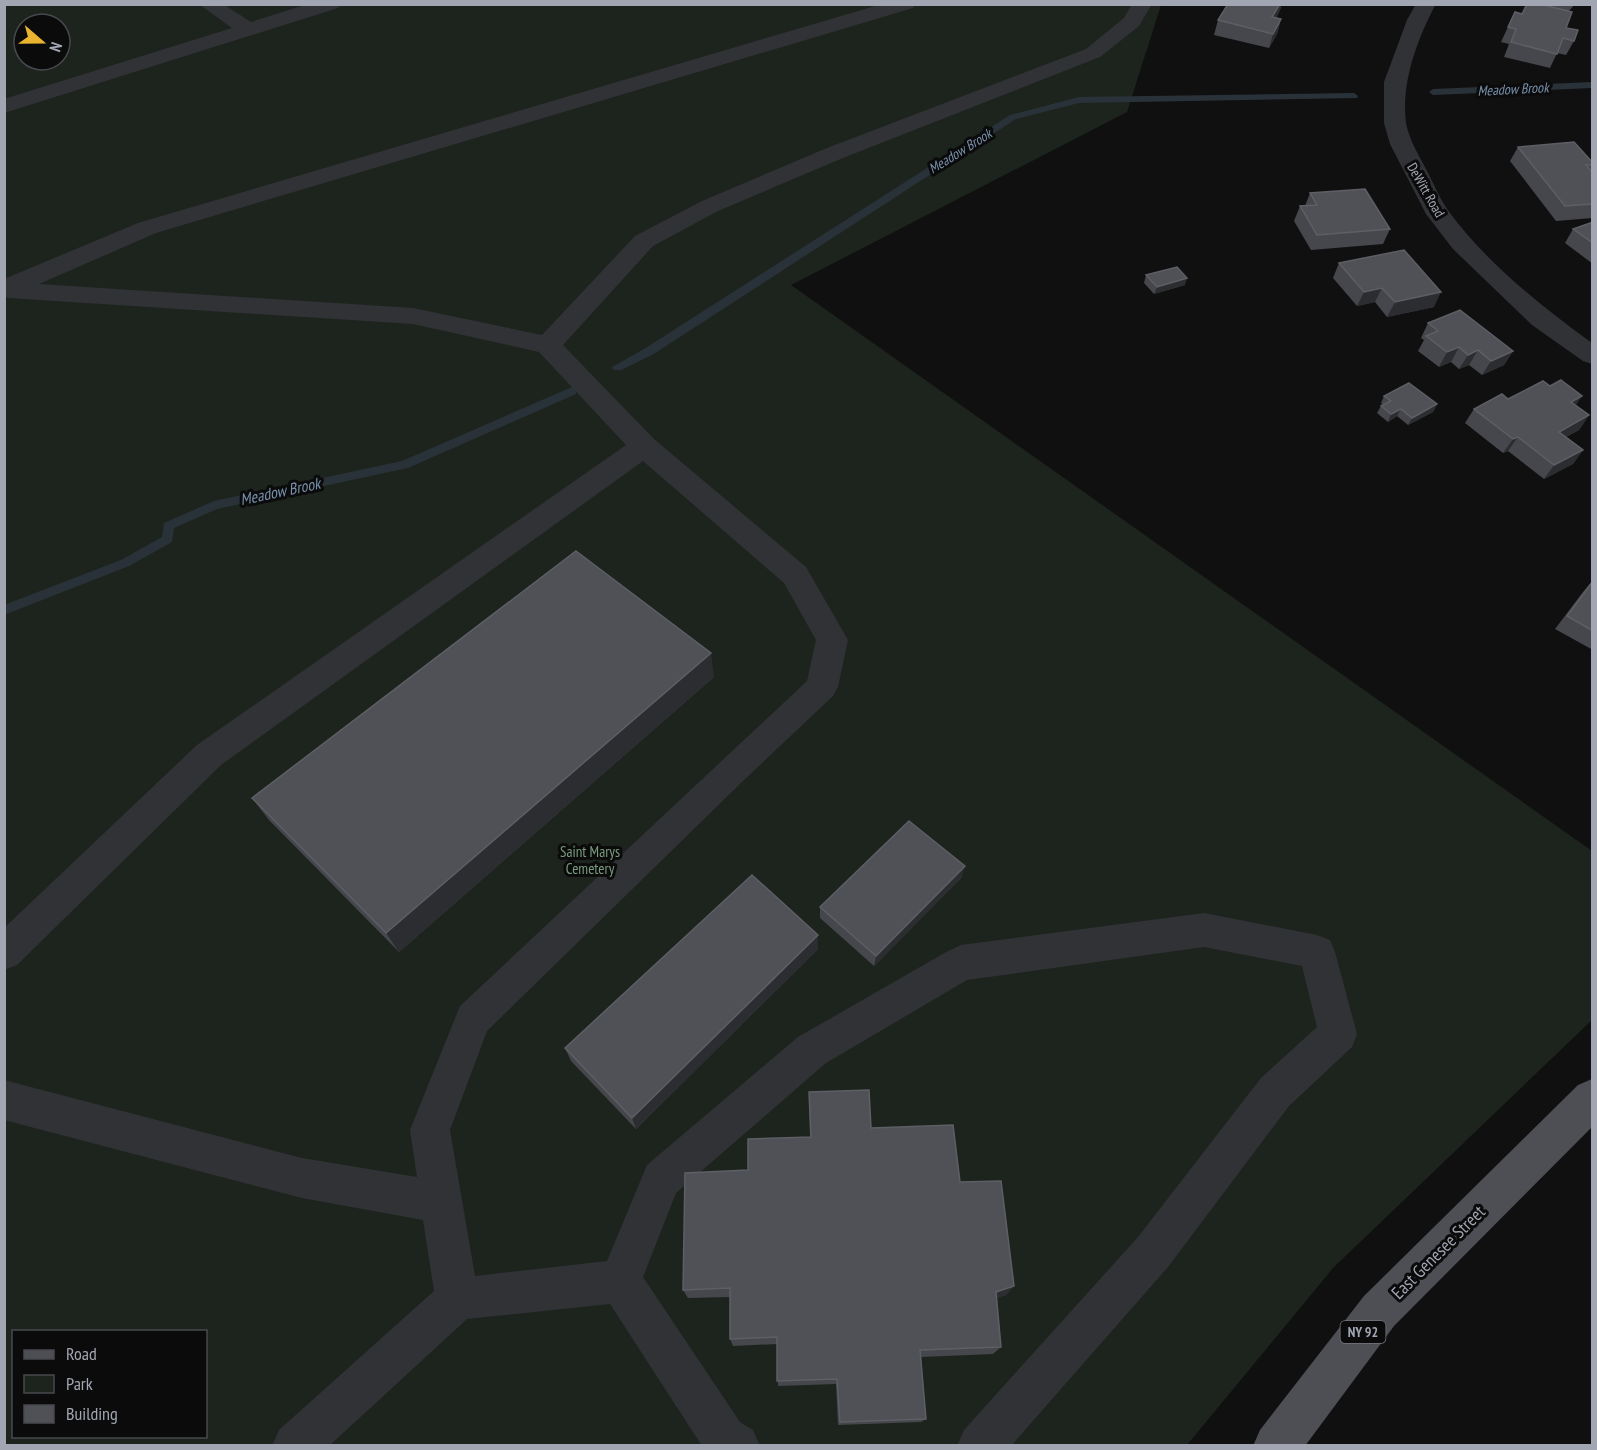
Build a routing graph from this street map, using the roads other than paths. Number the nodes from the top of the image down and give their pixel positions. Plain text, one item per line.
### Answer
1 (209, 4) edge
2 (331, 4) edge
3 (906, 4) edge
4 (1142, 4) edge
5 (1426, 4) edge
6 (248, 30) junction
7 (4, 106) edge
8 (4, 290) edge
9 (548, 345) junction
10 (1593, 355) edge
11 (644, 446) junction
12 (4, 953) edge
13 (4, 1100) edge
14 (1593, 1100) edge
15 (441, 1202) junction
16 (620, 1281) junction
17 (457, 1299) junction
18 (295, 1446) edge
19 (737, 1446) edge
20 (980, 1446) edge
21 (1276, 1446) edge

1 - 6 street
2 - 6 street
3 - 8 street
4 - 9 street
5 - 10 street, DeWitt Road
6 - 7 street
8 - 9 street
9 - 11 street
11 - 12 street
11 - 15 street
13 - 15 street
14 - 21 main road, East Genesee Street / NY 92
15 - 17 street
16 - 17 street
16 - 19 street
16 - 20 street
17 - 18 street

